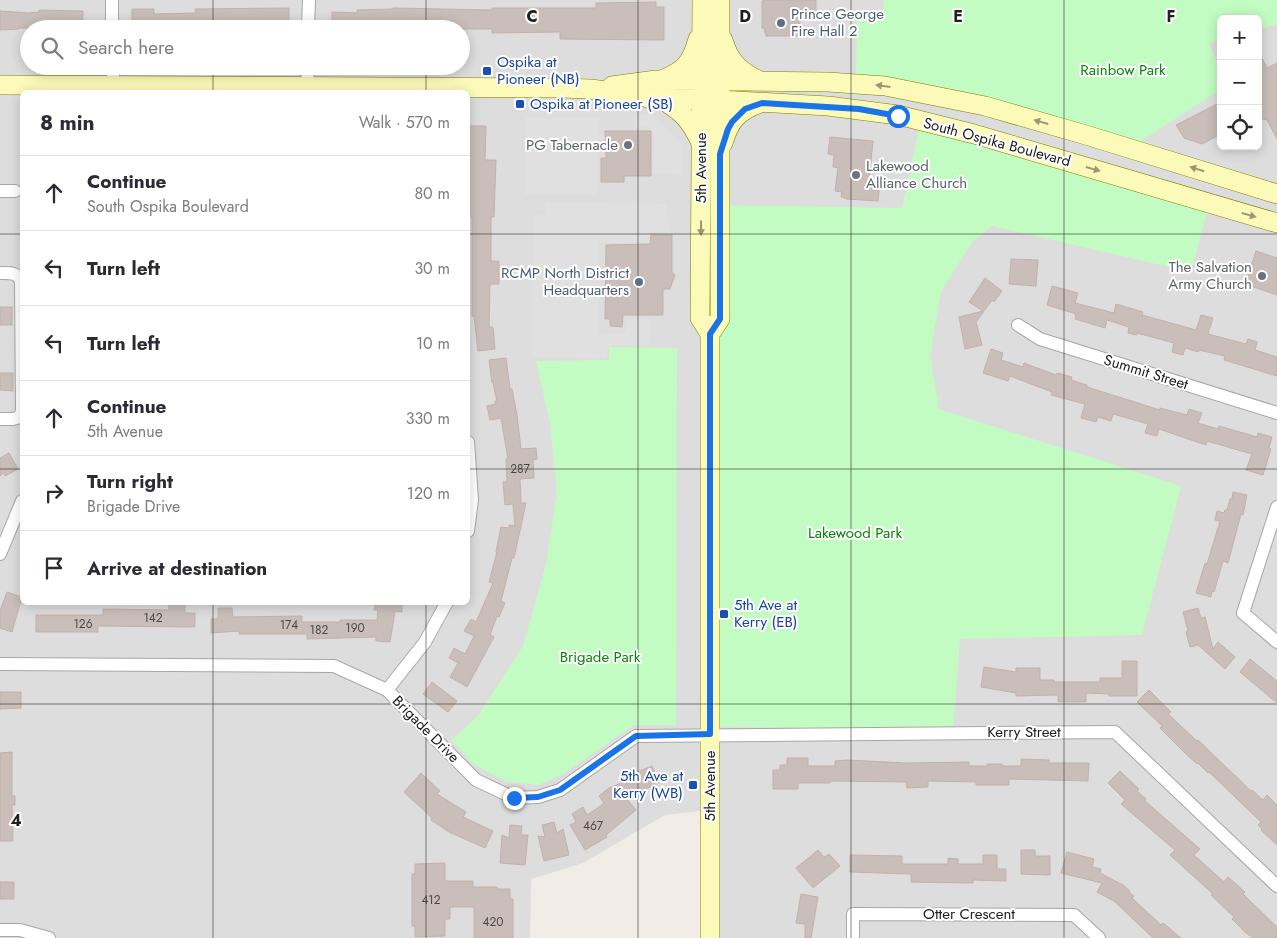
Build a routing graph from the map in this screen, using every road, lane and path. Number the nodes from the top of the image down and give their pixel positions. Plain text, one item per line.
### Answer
1 (112, 0) edge
2 (309, 0) edge
3 (702, 0) edge
4 (720, 0) edge
5 (112, 20) edge
6 (308, 20) edge
7 (711, 30) junction
8 (113, 75) edge
9 (308, 75) edge
10 (711, 81) junction
11 (761, 81) junction
12 (0, 85) edge
13 (307, 87) junction
14 (113, 89) edge
15 (278, 90) edge
16 (444, 90) edge
17 (661, 90) junction
18 (711, 100) junction
19 (762, 103) junction
20 (701, 145) junction
21 (720, 154) junction
22 (0, 191) edge
23 (15, 191) dead end
24 (1277, 194) edge
25 (1277, 223) edge
26 (0, 273) edge
27 (20, 279) edge
28 (1018, 325) dead end
29 (710, 334) junction
30 (1277, 413) edge
31 (20, 417) edge
32 (0, 419) edge
33 (20, 506) edge
34 (1277, 507) edge
35 (0, 554) edge
36 (445, 605) edge
37 (1277, 642) edge
38 (0, 664) edge
39 (387, 690) junction
40 (710, 734) junction
41 (1276, 883) edge
42 (0, 930) edge
43 (49, 938) edge
44 (710, 938) edge
45 (853, 938) edge
46 (1099, 938) edge

1 - 5 street
2 - 6 street
3 - 7 main road, 5th Avenue
4 - 7 main road, 5th Avenue
7 - 10 main road, 5th Avenue
7 - 11 main road
7 - 17 main road
8 - 14 street
9 - 13 street
10 - 11 main road, South Ospika Boulevard
10 - 17 main road, South Ospika Boulevard
10 - 18 main road, 5th Avenue
24 -> 11 main road, South Ospika Boulevard
12 - 14 main road, South Ospika Boulevard
13 - 15 main road, South Ospika Boulevard
13 - 16 main road, South Ospika Boulevard
14 - 15 main road, South Ospika Boulevard
16 - 17 main road, South Ospika Boulevard
17 - 18 main road, South Ospika Boulevard
17 - 20 main road
18 - 19 main road, South Ospika Boulevard
18 - 20 main road, 5th Avenue
18 - 21 main road, 5th Avenue
19 - 21 main road
19 -> 25 main road, South Ospika Boulevard
20 -> 29 main road, 5th Avenue
21 - 29 main road, 5th Avenue
22 - 23 street
26 - 27 street
28 - 30 street, Summit Street
29 - 40 main road, 5th Avenue
31 - 32 street
33 - 35 street
34 - 37 street
36 - 39 street
38 - 39 street, Brigade Drive
39 - 40 street, Brigade Drive
40 - 41 street, Kerry Street
40 - 44 main road, 5th Avenue
42 - 43 street
45 - 46 street, Otter Crescent

